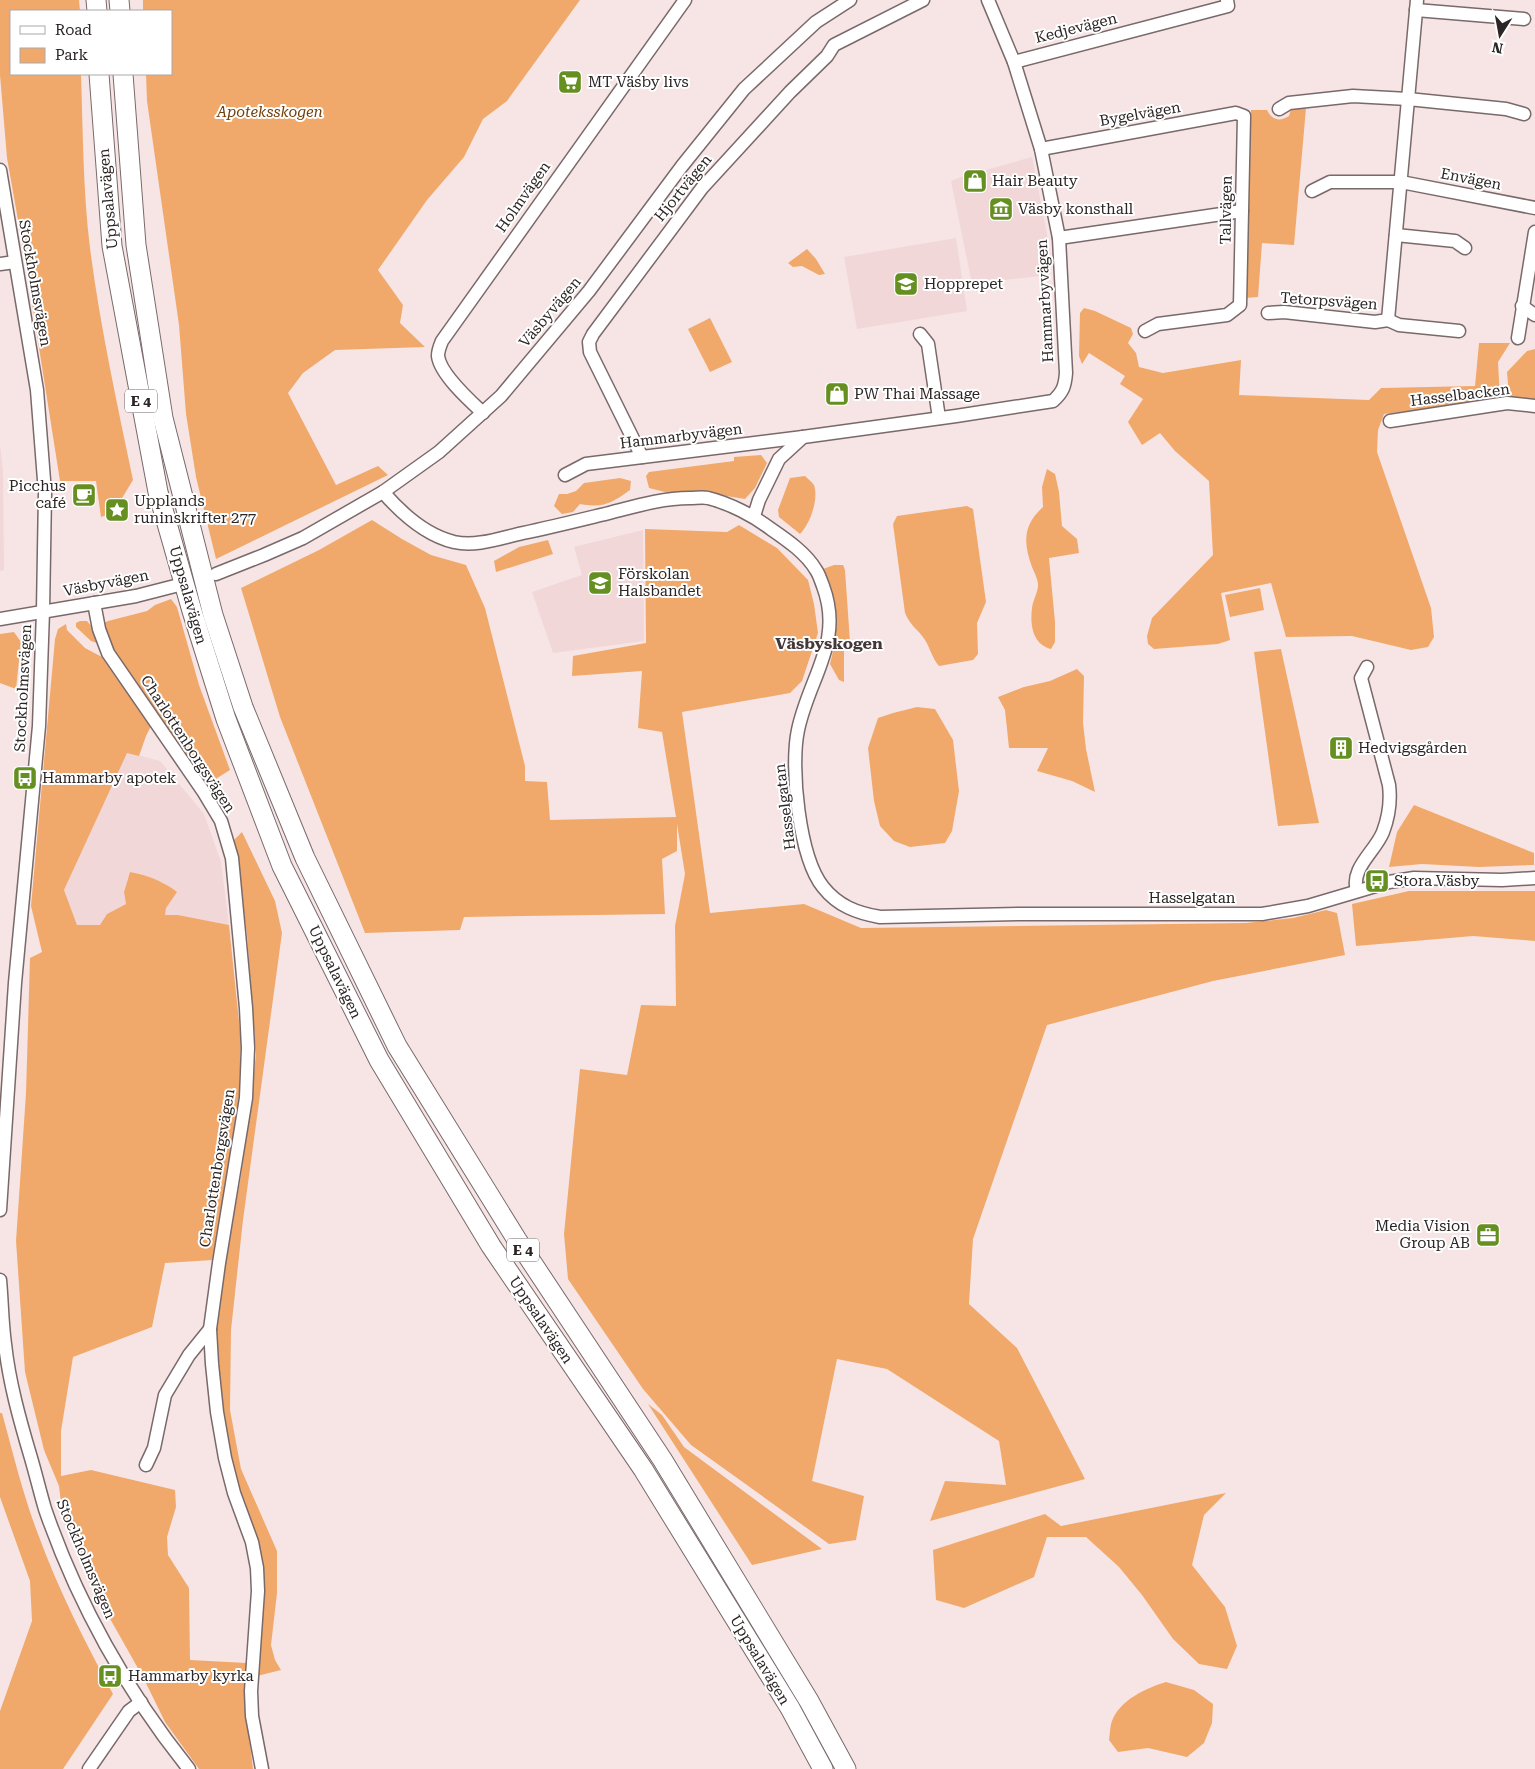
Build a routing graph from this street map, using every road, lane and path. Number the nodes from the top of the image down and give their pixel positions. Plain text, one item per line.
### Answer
1 (685, 0) edge
2 (850, 0) edge
3 (923, 0) edge
4 (988, 0) edge
5 (1227, 0) edge
6 (1416, 5) edge
7 (1524, 19) dead end
8 (1014, 62) junction
9 (99, 75) edge
10 (123, 75) edge
11 (1408, 99) junction
12 (1280, 109) dead end
13 (1524, 114) dead end
14 (1244, 116) joint
15 (1041, 149) junction
16 (0, 170) edge
17 (1401, 182) junction
18 (1312, 191) dead end
19 (1535, 208) edge
20 (1242, 211) junction
21 (1535, 232) edge
22 (1396, 235) junction
23 (1059, 238) junction
24 (1465, 248) dead end
25 (1534, 249) edge
26 (15, 262) junction
27 (0, 264) edge
28 (1522, 306) junction
29 (1268, 313) dead end
30 (1535, 315) edge
31 (1388, 320) junction
32 (1145, 331) dead end
33 (1459, 331) dead end
34 (920, 334) dead end
35 (1518, 338) dead end
36 (1535, 406) edge
37 (483, 413) junction
38 (939, 418) junction
39 (1390, 421) dead end
40 (803, 437) junction
41 (642, 457) junction
42 (565, 475) dead end
43 (383, 492) junction
44 (754, 516) junction
45 (216, 574) dead end
46 (175, 586) dead end
47 (94, 603) junction
48 (43, 611) junction
49 (0, 619) edge
50 (1367, 667) dead end
51 (1535, 878) edge
52 (1357, 891) junction
53 (0, 1210) edge
54 (0, 1280) edge
55 (210, 1329) junction
56 (146, 1465) dead end
57 (141, 1702) junction
58 (89, 1769) edge
59 (189, 1769) edge
60 (262, 1769) edge
61 (823, 1769) edge
62 (846, 1769) edge

1 - 37 street, Holmvägen
2 - 37 street, Väsbyvägen
3 - 41 street, Hjortvägen
4 - 8 street, Hammarbyvägen
5 - 8 street, Kedjevägen
6 - 7 street, Tetorpsvägen
6 - 11 street, Tetorpsvägen
8 - 15 street, Hammarbyvägen
9 - 61 highway, Uppsalavägen / E 4
10 - 62 highway, Uppsalavägen / E 4
11 - 12 street
11 - 13 street
11 - 17 street, Tetorpsvägen
14 - 15 street, Bygelvägen
14 - 20 street, Tallvägen
15 - 23 street, Hammarbyvägen
16 - 26 street, Stockholmsvägen
17 - 18 street
17 - 19 street, Envägen
17 - 22 street, Tetorpsvägen
20 - 23 street
20 - 32 street, Tallvägen
21 - 25 street
22 - 24 street
22 - 31 street, Tetorpsvägen
23 - 38 street, Hammarbyvägen
25 - 28 street
26 - 27 street
26 - 48 street, Stockholmsvägen
28 - 30 street
28 - 35 street
29 - 31 street, Tetorpsvägen
31 - 33 street, Tetorpsvägen
34 - 38 street
36 - 39 street, Hasselbacken
37 - 43 street, Väsbyvägen
38 - 40 street, Hammarbyvägen
40 - 41 street, Hammarbyvägen
40 - 44 street
41 - 42 street, Hammarbyvägen
43 - 44 street, Hasselgatan
43 - 45 street, Väsbyvägen
44 - 52 street, Hasselgatan
46 - 47 street, Väsbyvägen
47 - 48 street, Väsbyvägen
47 - 55 street, Charlottenborgsvägen
48 - 49 street, Väsbyvägen
48 - 53 street, Stockholmsvägen
50 - 52 street
51 - 52 street, Hasselgatan
54 - 57 street, Stockholmsvägen
55 - 56 street
55 - 60 street, Charlottenborgsvägen
57 - 58 street
57 - 59 street, Stockholmsvägen

